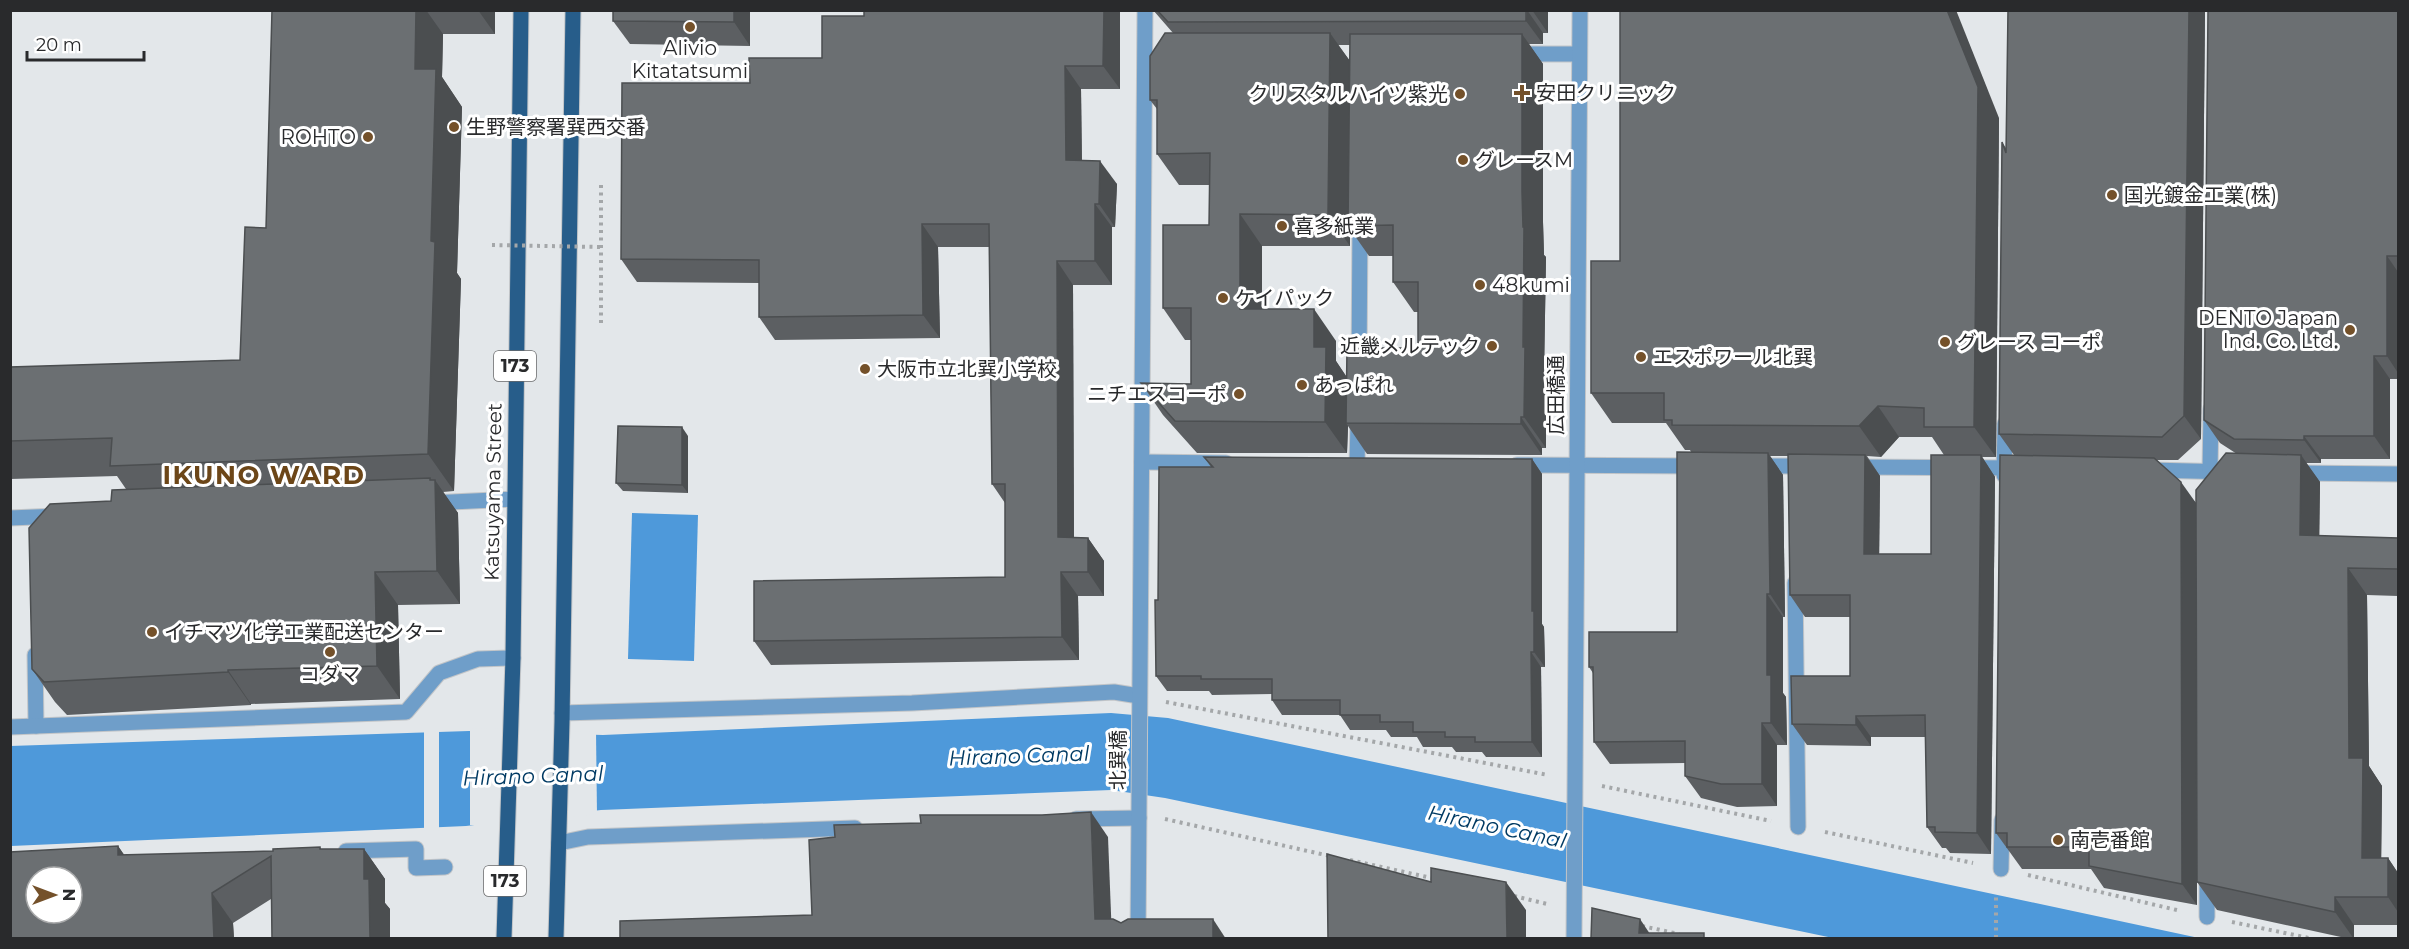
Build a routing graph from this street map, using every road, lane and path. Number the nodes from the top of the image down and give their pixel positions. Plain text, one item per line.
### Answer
1 (521, 10) edge
2 (573, 10) edge
3 (1145, 10) edge
4 (1580, 10) edge
5 (1499, 54) edge
6 (1579, 54) junction
7 (601, 185) dead end
8 (1360, 206) edge
9 (492, 245) dead end
10 (601, 247) junction
11 (601, 324) dead end
12 (1358, 382) edge
13 (2211, 388) edge
14 (1358, 405) edge
15 (2005, 409) edge
16 (1142, 462) junction
17 (1238, 463) edge
18 (1357, 464) edge
19 (1507, 465) edge
20 (1576, 465) junction
21 (1713, 466) edge
22 (1747, 466) edge
23 (2004, 467) junction
24 (2028, 468) edge
25 (2134, 470) edge
26 (2246, 472) edge
27 (2281, 472) edge
28 (2398, 474) edge
29 (2207, 475) junction
30 (2004, 491) edge
31 (513, 499) junction
32 (413, 503) edge
33 (69, 516) edge
34 (10, 518) edge
35 (1794, 571) edge
36 (35, 645) edge
37 (513, 658) junction
38 (1139, 702) junction
39 (562, 718) junction
40 (36, 726) junction
41 (10, 727) edge
42 (1575, 780) junction
43 (2002, 810) edge
44 (1139, 815) junction
45 (1062, 820) edge
46 (873, 827) edge
47 (1798, 827) junction
48 (559, 843) junction
49 (332, 851) edge
50 (1331, 856) edge
51 (2207, 858) edge
52 (1343, 859) edge
53 (445, 867) dead end
54 (2001, 869) junction
55 (1447, 882) edge
56 (1996, 888) dead end
57 (1505, 895) edge
58 (1575, 905) junction
59 (2207, 917) junction
60 (1633, 925) edge
61 (1689, 936) edge
62 (504, 939) edge
63 (556, 939) edge
64 (1138, 939) edge
65 (1574, 939) edge
66 (1996, 939) edge
67 (2309, 939) edge

1 - 31 main road, Katsuyama Street / 173
2 - 39 main road
3 - 16 street, 北巽橋
4 - 6 street, 広田橋通
5 - 6 street
6 - 20 street, 広田橋通
7 - 10 path
8 - 12 street
9 - 10 path, bridge
10 - 11 path
13 - 29 street
14 - 18 street
15 - 23 street
16 - 17 street
16 - 38 street, 北巽橋
19 - 20 street
20 - 21 street
20 - 42 street, 広田橋通
22 - 23 street
23 - 24 street
23 - 30 street
25 - 29 street
26 - 29 street
27 - 28 street
31 - 32 street
31 - 37 main road, Katsuyama Street / 173
33 - 34 street
35 - 47 street
36 - 40 street
37 - 40 street
37 - 62 main road, Katsuyama Street / 173
38 - 39 street
38 - 42 path
38 - 44 street, 北巽橋
39 - 48 main road
40 - 41 street
42 - 47 path
42 - 58 street, 広田橋通
43 - 54 street
44 - 45 street
44 - 50 path
44 - 64 street, 北巽橋
46 - 48 street
47 - 54 path
48 - 63 main road
49 - 53 street
51 - 59 street
52 - 55 path
54 - 59 path
56 - 66 path
57 - 58 path
58 - 65 street
59 - 67 path
60 - 61 path

